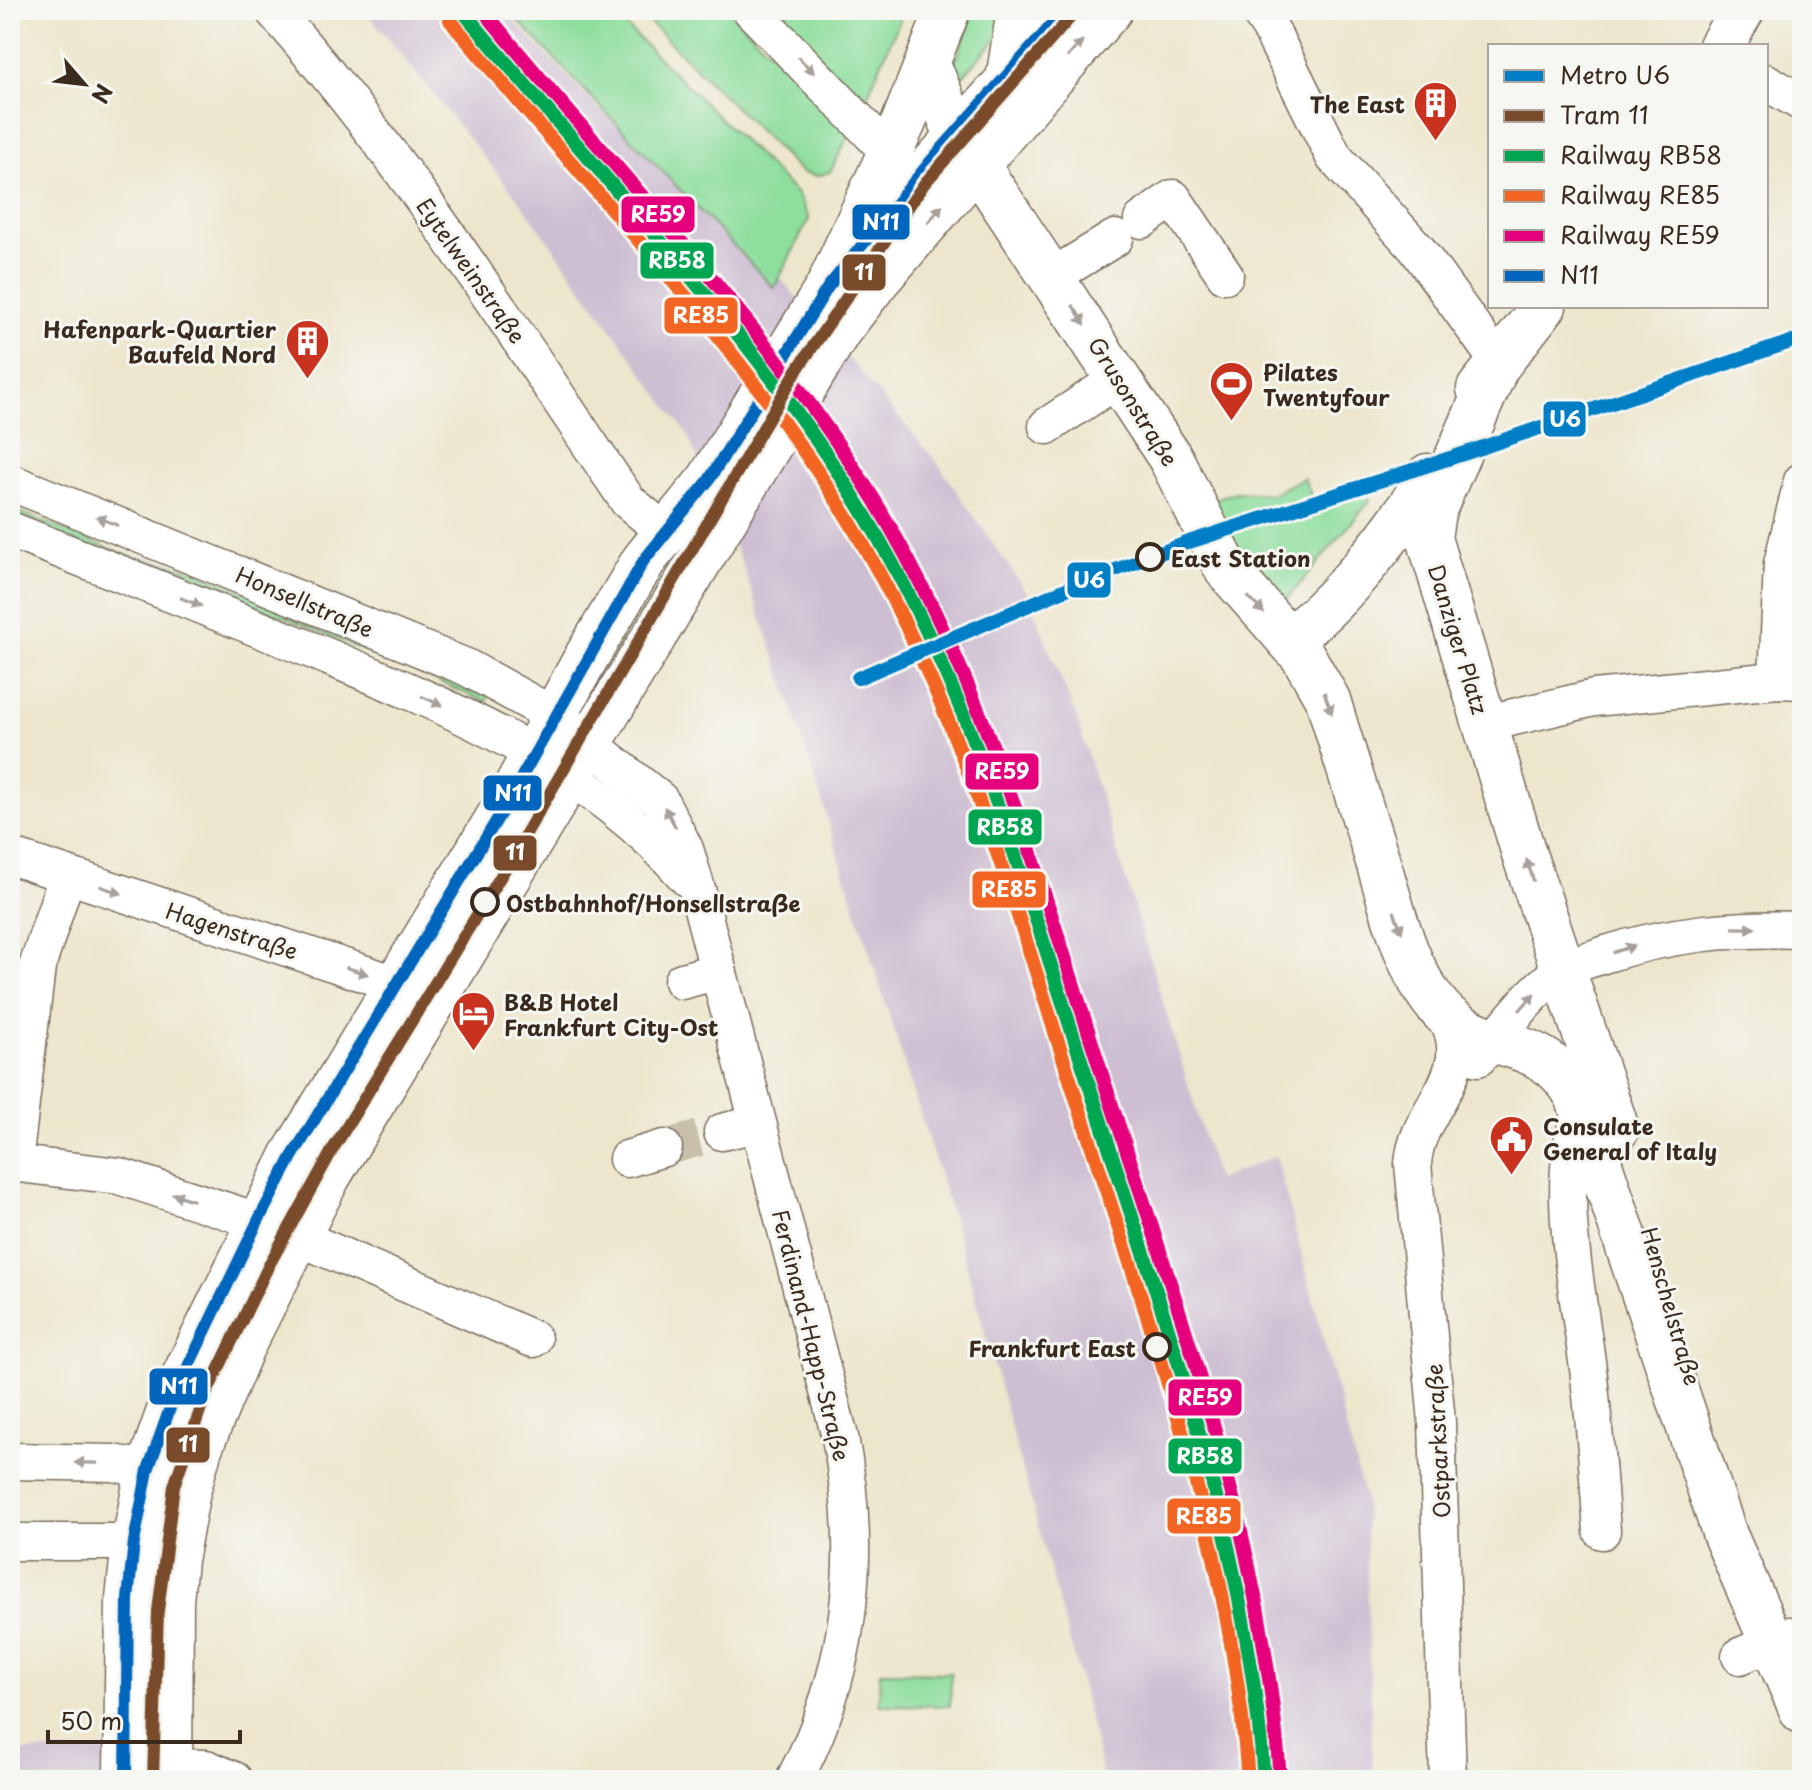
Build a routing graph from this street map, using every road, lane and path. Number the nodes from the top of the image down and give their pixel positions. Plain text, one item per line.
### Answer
1 (273, 10) edge
2 (751, 10) edge
3 (948, 10) edge
4 (1019, 10) edge
5 (1065, 10) edge
6 (1110, 10) edge
7 (1264, 18) edge
8 (928, 64) junction
9 (1010, 73) junction
10 (1768, 83) edge
11 (1802, 103) edge
12 (896, 139) junction
13 (965, 150) junction
14 (1225, 275) dead end
15 (1053, 276) junction
16 (828, 287) junction
17 (1542, 308) edge
18 (1491, 374) junction
19 (1120, 378) junction
20 (1047, 426) dead end
21 (1802, 481) edge
22 (10, 482) edge
23 (10, 530) edge
24 (665, 532) junction
25 (1792, 596) edge
26 (1287, 638) junction
27 (1790, 681) edge
28 (553, 715) junction
29 (1484, 724) junction
30 (564, 757) junction
31 (10, 856) edge
32 (67, 875) junction
33 (1802, 930) edge
34 (1558, 957) junction
35 (718, 971) junction
36 (682, 981) dead end
37 (396, 984) junction
38 (1444, 1013) junction
39 (1496, 1039) junction
40 (1435, 1107) junction
41 (1582, 1109) junction
42 (756, 1124) junction
43 (722, 1132) tunnel mouth
44 (664, 1148) tunnel mouth
45 (627, 1159) dead end
46 (12, 1163) edge
47 (277, 1229) junction
48 (533, 1339) dead end
49 (10, 1461) edge
50 (148, 1470) junction
51 (194, 1502) junction
52 (1602, 1531) dead end
53 (10, 1542) edge
54 (134, 1542) junction
55 (1775, 1649) edge
56 (128, 1705) junction
57 (1802, 1711) edge
58 (167, 1776) edge
59 (126, 1780) edge
60 (234, 1780) edge
61 (794, 1780) edge
62 (1448, 1780) edge

1 - 24 street, Eytelweinstraße
2 -> 12 street
3 - 8 main road
4 - 9 main road
5 - 9 street
13 -> 6 main road
7 - 18 street
8 - 12 main road
8 - 13 main road, Grusonstraße
9 - 13 main road
10 - 11 street
12 - 16 main road
13 - 15 main road, Grusonstraße
13 - 16 street
30 -> 13 main road
14 - 15 street
15 -> 19 main road, Grusonstraße
16 - 24 main road
17 - 18 main road
18 - 26 main road
18 - 29 main road, Danziger Platz
19 - 20 street
19 -> 26 main road, Grusonstraße
21 - 25 street
28 -> 22 street, Honsellstraße
23 -> 30 street, Honsellstraße
24 - 28 main road
25 - 27 street
26 -> 38 main road
27 - 29 street
28 - 30 main road
34 -> 29 main road, Danziger Platz
30 - 35 street, Ferdinand-Happ-Straße
30 - 37 main road
30 - 47 main road
31 - 32 street, Hagenstraße
32 -> 37 street, Hagenstraße
32 - 46 street
34 -> 33 street
39 -> 34 street
34 - 55 main road, Henschelstraße
35 - 36 street
35 - 42 street, Ferdinand-Happ-Straße
37 - 47 main road
38 - 39 main road
38 - 40 street, Ostparkstraße
39 - 40 street, Ostparkstraße
39 - 41 main road, Henschelstraße
40 - 62 street, Ostparkstraße
41 - 52 street
41 - 55 main road, Henschelstraße
42 - 43 street
42 - 61 street, Ferdinand-Happ-Straße
44 - 45 street
47 -> 46 street
47 - 48 street
47 - 50 main road
47 - 51 main road
50 -> 49 street
50 - 51 main road
50 - 54 main road
51 - 54 main road
51 - 58 main road
53 - 54 street
54 - 56 main road
55 - 57 main road, Henschelstraße
56 - 58 main road
56 - 59 main road
58 - 60 street

